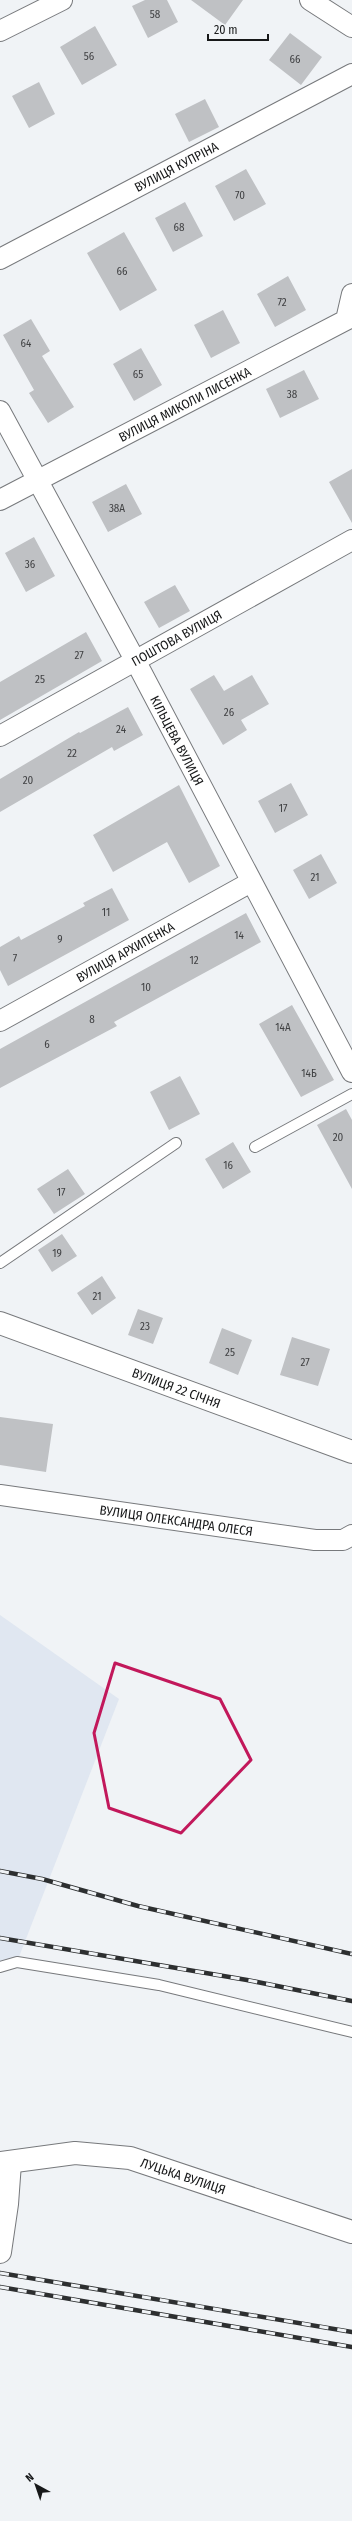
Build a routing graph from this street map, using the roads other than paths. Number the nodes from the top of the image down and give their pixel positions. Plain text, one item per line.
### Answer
1 (62, 0) edge
2 (310, 0) edge
3 (352, 28) edge
4 (0, 31) edge
5 (352, 74) edge
6 (0, 259) edge
7 (352, 294) edge
8 (0, 411) edge
9 (38, 479) junction
10 (0, 500) edge
11 (352, 540) edge
12 (135, 660) junction
13 (0, 736) edge
14 (251, 882) junction
15 (0, 1021) edge
16 (352, 1072) edge
17 (352, 1094) edge
18 (176, 1142) dead end
19 (255, 1147) dead end
20 (0, 1263) edge
21 (0, 1323) edge
22 (352, 1452) edge
23 (0, 1495) edge
24 (352, 1535) edge
25 (0, 1967) edge
26 (352, 2032) edge
27 (5, 2163) edge
28 (352, 2232) edge
29 (0, 2252) edge

1 - 4 street
2 - 3 street
5 - 6 street, ВУЛИЦЯ КУПРІНА
7 - 9 street, ВУЛИЦЯ МИКОЛИ ЛИСЕНКА
8 - 9 street, КІЛЬЦЕВА ВУЛИЦЯ
9 - 10 street, ВУЛИЦЯ МИКОЛИ ЛИСЕНКА
9 - 12 street, КІЛЬЦЕВА ВУЛИЦЯ
11 - 12 street, ПОШТОВА ВУЛИЦЯ
12 - 13 street, ПОШТОВА ВУЛИЦЯ
12 - 14 street, КІЛЬЦЕВА ВУЛИЦЯ
14 - 15 street, ВУЛИЦЯ АРХИПЕНКА
14 - 16 street, КІЛЬЦЕВА ВУЛИЦЯ
17 - 19 lane
18 - 20 lane
21 - 22 main road, ВУЛИЦЯ 22 СІЧНЯ
23 - 24 street, ВУЛИЦЯ ОЛЕКСАНДРА ОЛЕСЯ
25 - 26 lane
27 - 28 main road, ЛУЦЬКА ВУЛИЦЯ
27 - 29 main road

